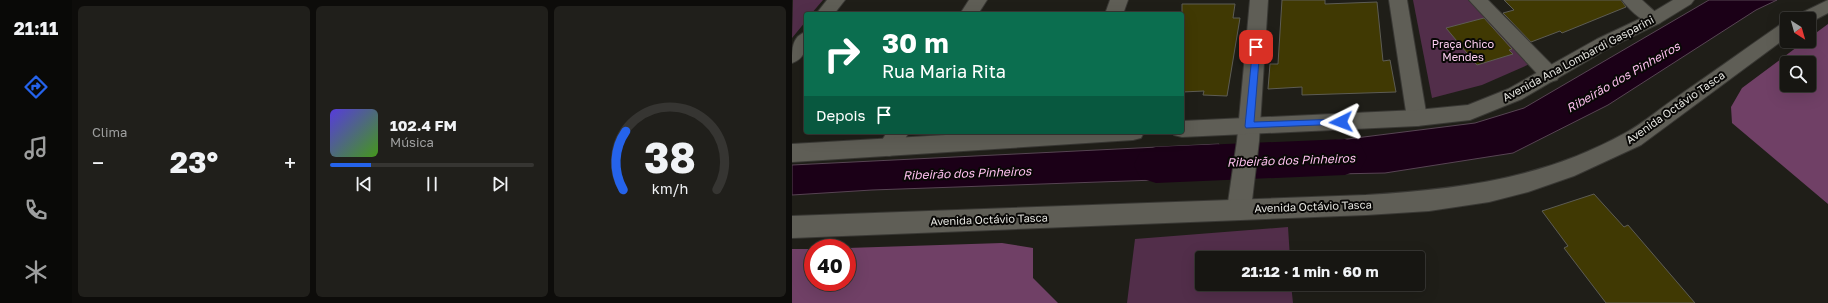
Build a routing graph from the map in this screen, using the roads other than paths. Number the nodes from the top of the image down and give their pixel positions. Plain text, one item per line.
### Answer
1 (836, 0) edge
2 (978, 0) edge
3 (1119, 0) edge
4 (1260, 0) edge
5 (1398, 0) edge
6 (1478, 0) edge
7 (1631, 0) edge
8 (1685, 0) edge
9 (1828, 6) edge
10 (827, 12) edge
11 (970, 12) edge
12 (1115, 12) edge
13 (1816, 12) edge
14 (1654, 18) junction
15 (1780, 33) edge
16 (804, 41) edge
17 (792, 56) edge
18 (1550, 75) junction
19 (1417, 118) junction
20 (1184, 129) edge
21 (1071, 134) edge
22 (1249, 134) junction
23 (894, 139) edge
24 (792, 152) edge
25 (1239, 200) junction
26 (792, 227) edge

1 - 10 street
2 - 11 street
3 - 12 street
4 - 22 street
5 - 19 street
6 - 18 street
7 - 14 street
8 - 14 street, Avenida Ana Lombardi Gasparini
9 - 13 street
14 - 18 street, Avenida Ana Lombardi Gasparini
15 - 25 street, Avenida Octávio Tasca
16 - 17 street
18 - 19 street, Avenida Ana Lombardi Gasparini
19 - 22 street, Avenida Ana Lombardi Gasparini
20 - 22 street, Avenida Ana Lombardi Gasparini
21 - 23 street
22 - 25 street
23 - 24 street
25 - 26 street, Avenida Octávio Tasca

